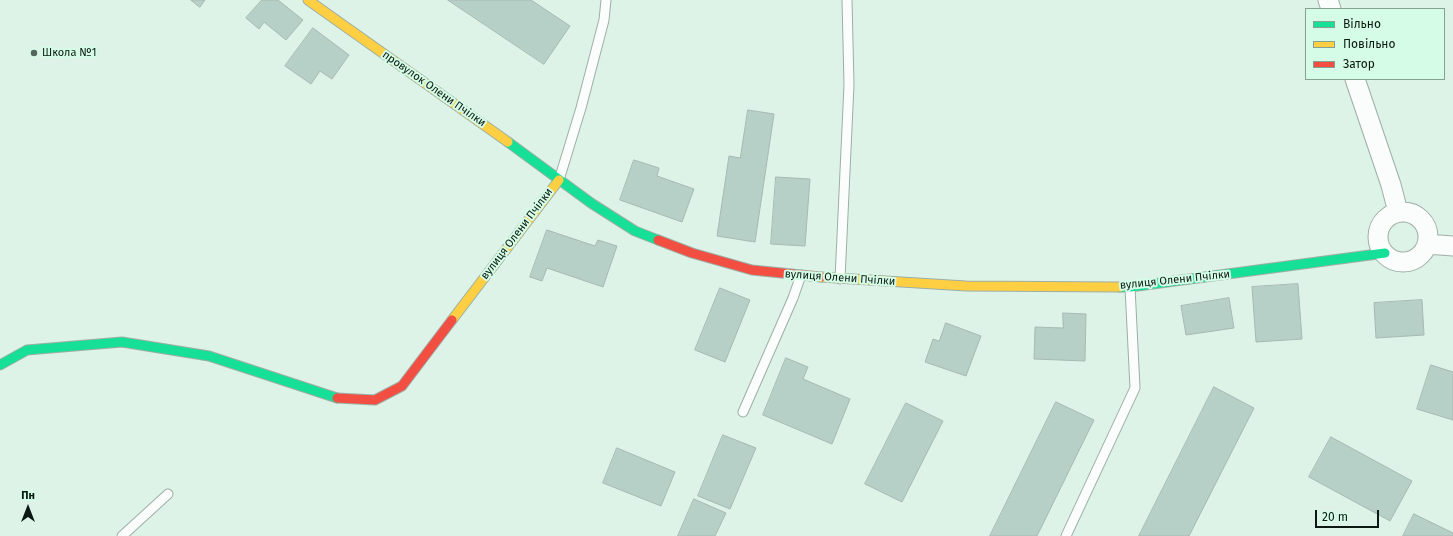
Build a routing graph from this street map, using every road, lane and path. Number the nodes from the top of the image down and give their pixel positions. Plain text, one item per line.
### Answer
1 (308, 0) edge
2 (606, 0) edge
3 (847, 0) edge
4 (1355, 80) edge
5 (559, 180) junction
6 (1398, 212) junction
7 (1427, 244) junction
8 (1453, 246) edge
9 (1385, 254) junction
10 (801, 275) junction
11 (840, 279) junction
12 (1130, 287) junction
13 (0, 365) edge
14 (743, 412) dead end
15 (168, 494) dead end
16 (122, 536) edge
17 (1066, 536) edge

1 - 5 street, провулок Олени Пчілки
2 - 5 lane
3 - 11 lane
4 - 6 street
5 - 10 street, вулиця Олени Пчілки
5 - 13 street, вулиця Олени Пчілки
6 - 7 street
6 - 9 street
7 - 8 street
7 - 9 street
9 - 12 street, вулиця Олени Пчілки
10 - 11 street, вулиця Олени Пчілки
10 - 14 lane
11 - 12 street, вулиця Олени Пчілки
12 - 17 lane
15 - 16 lane

